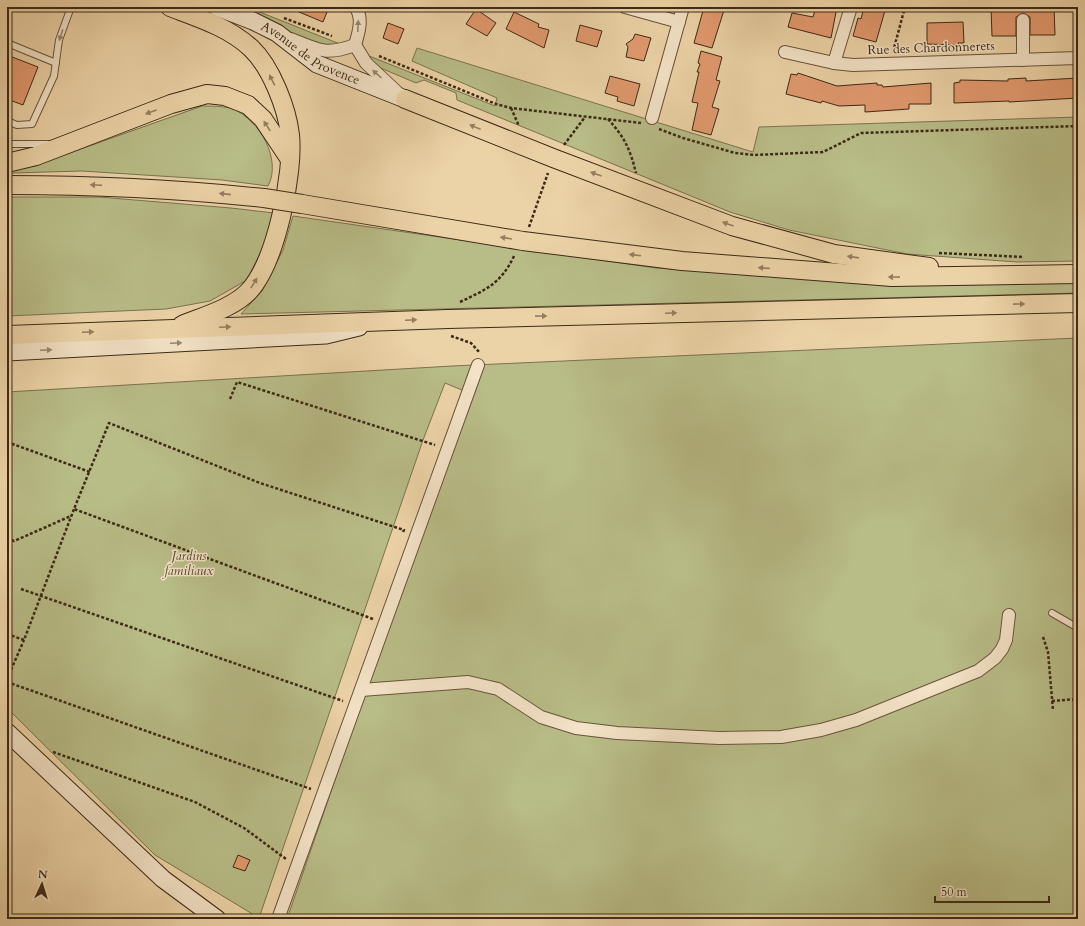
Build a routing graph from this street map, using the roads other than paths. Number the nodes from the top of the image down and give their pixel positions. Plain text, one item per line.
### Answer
1 (71, 7) edge
2 (170, 7) edge
3 (217, 7) edge
4 (355, 7) edge
5 (625, 7) edge
6 (683, 7) edge
7 (851, 7) edge
8 (1023, 20) dead end
9 (679, 22) junction
10 (277, 33) junction
11 (7, 43) edge
12 (355, 45) junction
13 (785, 52) dead end
14 (1078, 58) edge
15 (1023, 60) junction
16 (56, 63) junction
17 (834, 63) junction
18 (405, 99) junction
19 (7, 121) edge
20 (649, 121) road end
21 (7, 144) edge
22 (65, 144) junction
23 (289, 158) junction
24 (7, 163) edge
25 (7, 185) edge
26 (1078, 274) edge
27 (989, 276) junction
28 (1078, 303) edge
29 (388, 321) junction
30 (172, 329) junction
31 (7, 335) edge
32 (7, 352) edge
33 (478, 365) dead end
34 (1052, 613) dead end
35 (1009, 615) dead end
36 (1078, 628) edge
37 (361, 690) junction
38 (7, 732) edge
39 (217, 919) edge
40 (278, 919) edge

1 -> 16 lane
23 -> 2 main road
3 - 10 street, Avenue de Provence
12 -> 4 street
5 - 9 street
6 - 9 street
7 - 17 street
8 - 15 street
9 - 20 street
10 - 12 street
10 - 18 street, Avenue de Provence
11 - 16 lane
18 -> 12 street
13 - 17 street, Rue des Chardonnerets
14 - 15 street, Rue des Chardonnerets
15 - 17 street, Rue des Chardonnerets
16 - 19 lane
27 -> 18 main road
21 - 22 lane
23 -> 22 main road
22 - 24 main road
30 -> 23 main road
27 -> 25 main road, bridge
26 - 27 main road
29 -> 28 main road
30 -> 29 main road
32 -> 29 street
31 -> 30 main road
33 - 37 street
34 - 36 lane
35 - 37 street
37 - 40 street
38 - 39 street

